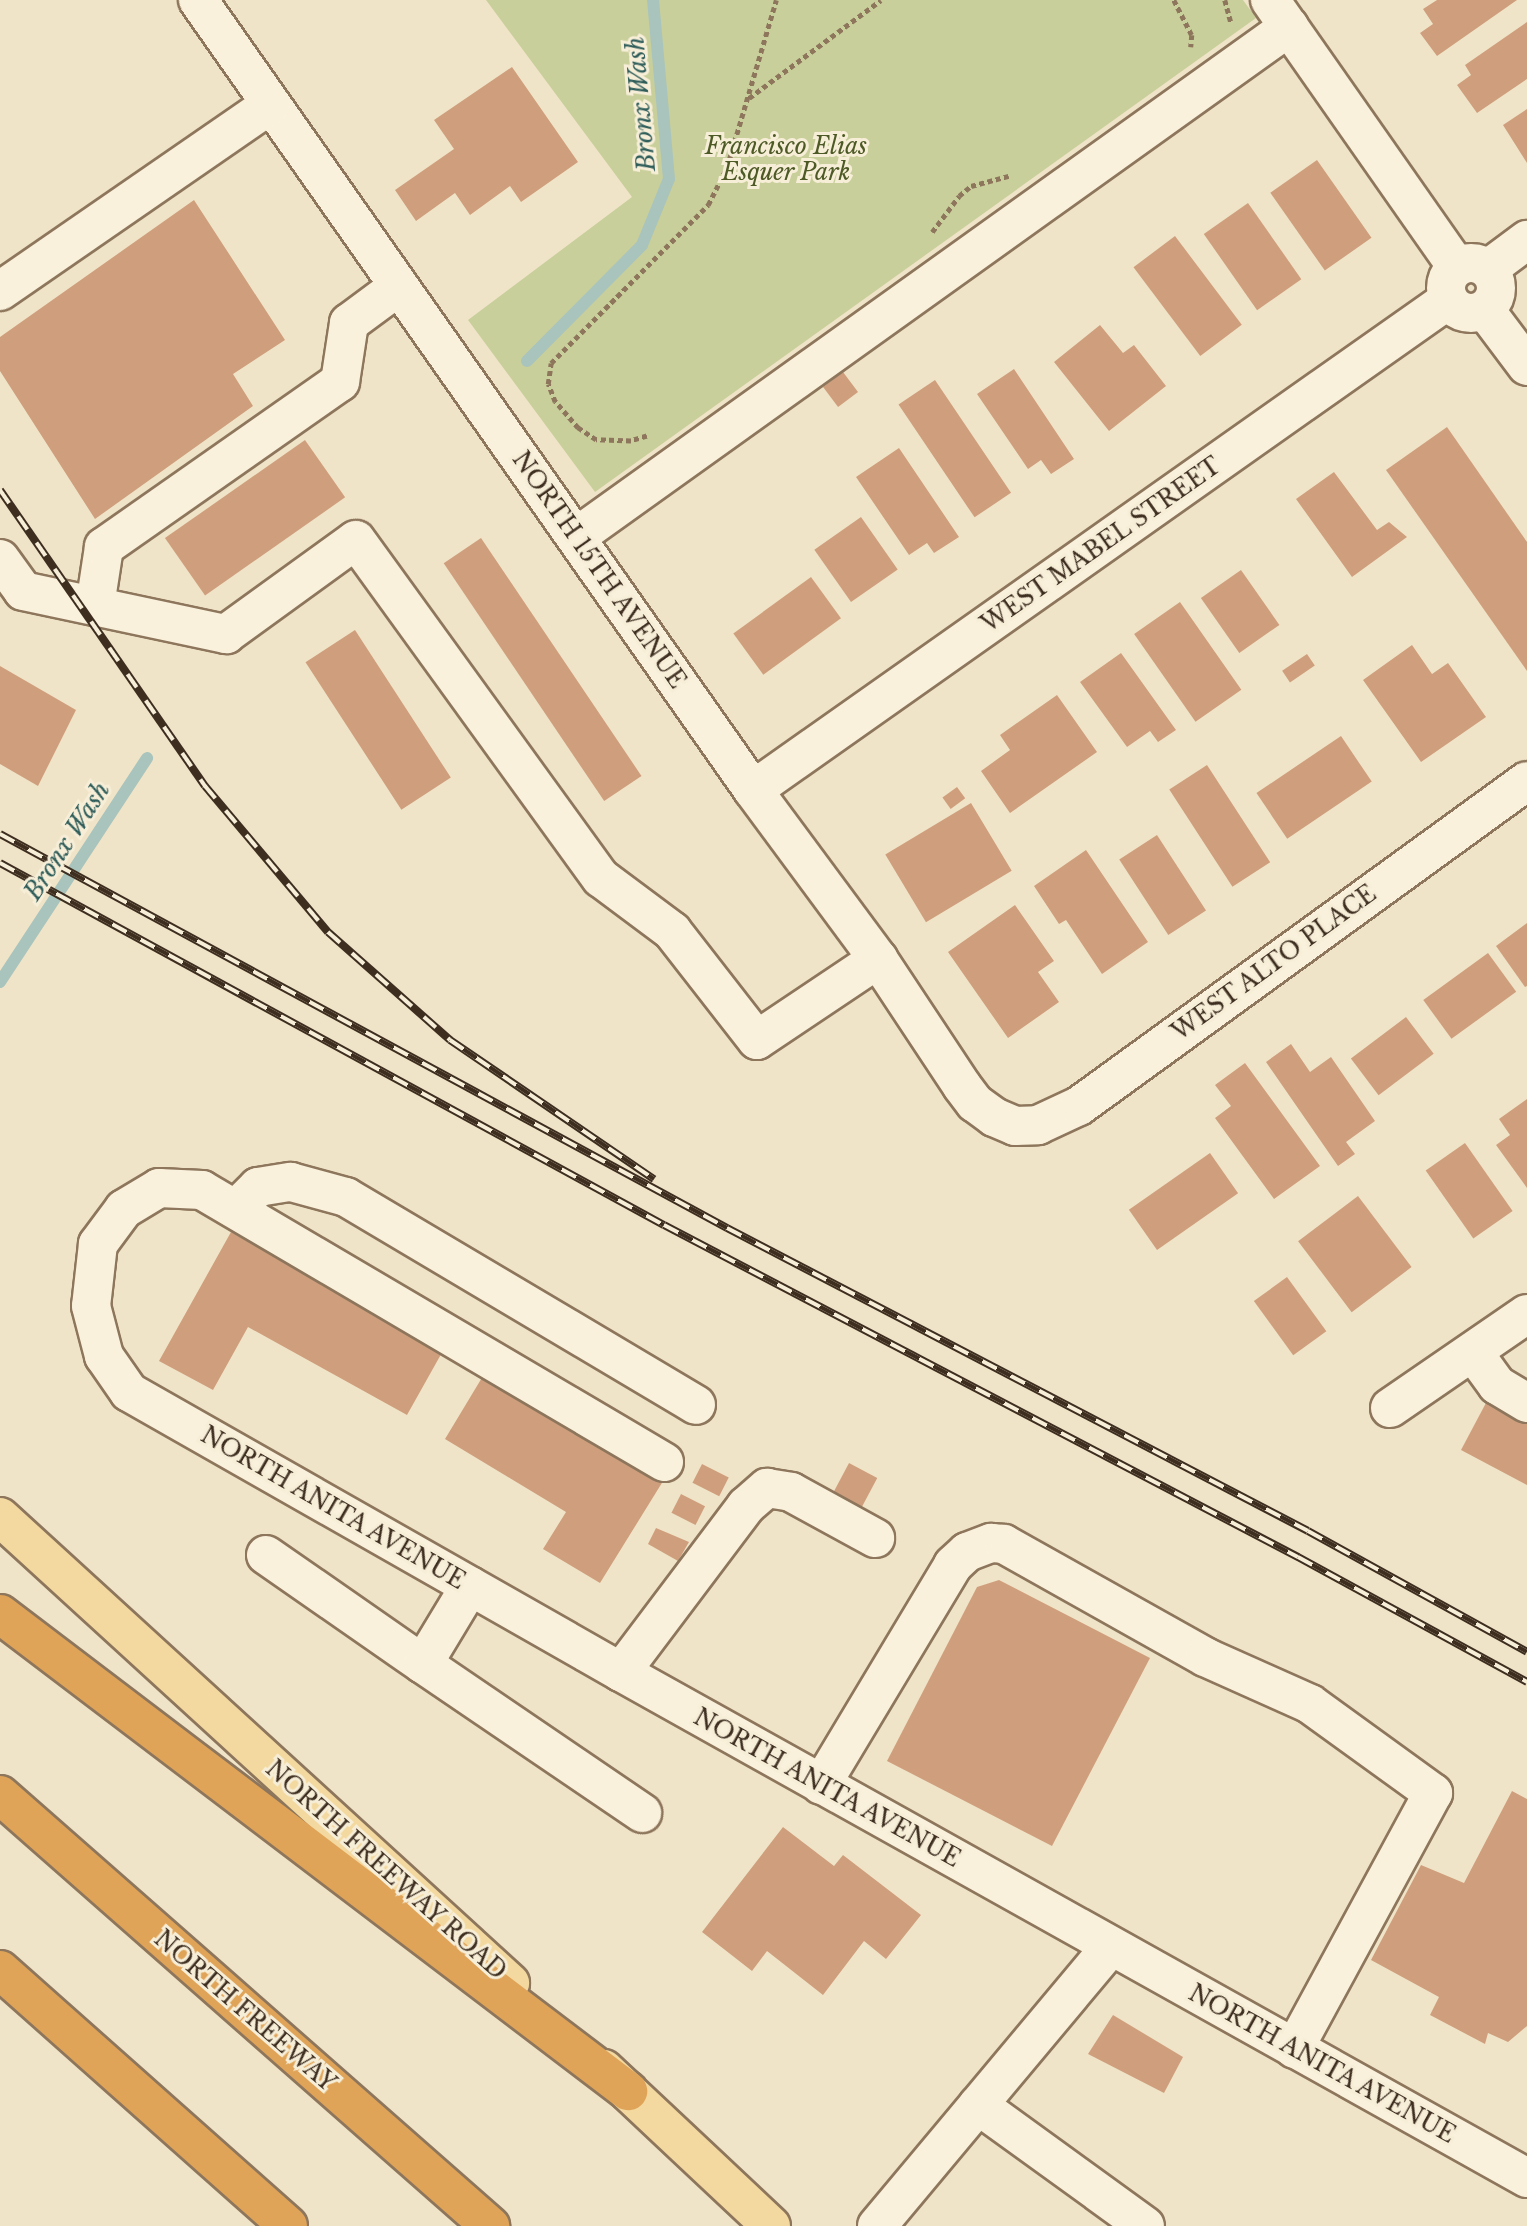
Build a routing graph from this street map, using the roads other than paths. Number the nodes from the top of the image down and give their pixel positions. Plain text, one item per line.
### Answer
1 (198, 0) edge
2 (1280, 14) edge
3 (271, 104) junction
4 (1527, 240) edge
5 (1464, 279) junction
6 (399, 286) junction
7 (0, 291) edge
8 (1527, 366) edge
9 (576, 537) junction
10 (0, 559) edge
11 (96, 606) junction
12 (1527, 781) edge
13 (753, 790) junction
14 (878, 959) junction
15 (1015, 1126) joint
16 (236, 1209) junction
17 (1527, 1314) edge
18 (1473, 1352) junction
19 (1527, 1403) edge
20 (696, 1405) dead end
21 (1390, 1409) dead end
22 (664, 1462) dead end
23 (0, 1517) edge
24 (876, 1538) dead end
25 (266, 1555) dead end
26 (470, 1586) junction
27 (0, 1614) edge
28 (423, 1664) junction
29 (621, 1672) junction
30 (821, 1784) junction
31 (0, 1795) edge
32 (642, 1813) dead end
33 (1110, 1947) junction
34 (0, 1970) edge
35 (1294, 2049) junction
36 (628, 2091) junction
37 (978, 2105) junction
38 (1527, 2178) edge
39 (288, 2226) edge
40 (490, 2226) edge
41 (771, 2226) edge
42 (877, 2226) edge
43 (1144, 2226) edge

1 - 3 street, NORTH 15TH AVENUE
2 - 5 street
2 - 9 street
3 - 6 street, NORTH 15TH AVENUE
3 - 7 street
4 - 5 street, WEST MABEL STREET
5 - 8 street
5 - 13 street, WEST MABEL STREET
6 - 9 street, NORTH 15TH AVENUE
6 - 11 street
9 - 13 street, NORTH 15TH AVENUE
10 - 11 street
11 - 14 street
12 - 15 street, WEST ALTO PLACE
13 - 14 street, NORTH 15TH AVENUE
14 - 15 street, NORTH 15TH AVENUE
16 - 20 street
16 - 22 street
16 - 26 street, NORTH ANITA AVENUE
17 - 18 street
18 - 19 street
18 - 21 street
23 - 36 main road, NORTH FREEWAY ROAD
24 - 29 street
25 - 28 street
26 - 28 street
26 - 29 street, NORTH ANITA AVENUE
27 - 36 highway
28 - 32 street
29 - 30 street, NORTH ANITA AVENUE
30 - 33 street, NORTH ANITA AVENUE
30 - 35 street
31 - 40 highway, NORTH FREEWAY
33 - 35 street, NORTH ANITA AVENUE
33 - 37 street
34 - 39 highway
35 - 38 street, NORTH ANITA AVENUE
36 - 41 main road, NORTH FREEWAY ROAD
37 - 42 street
37 - 43 street

